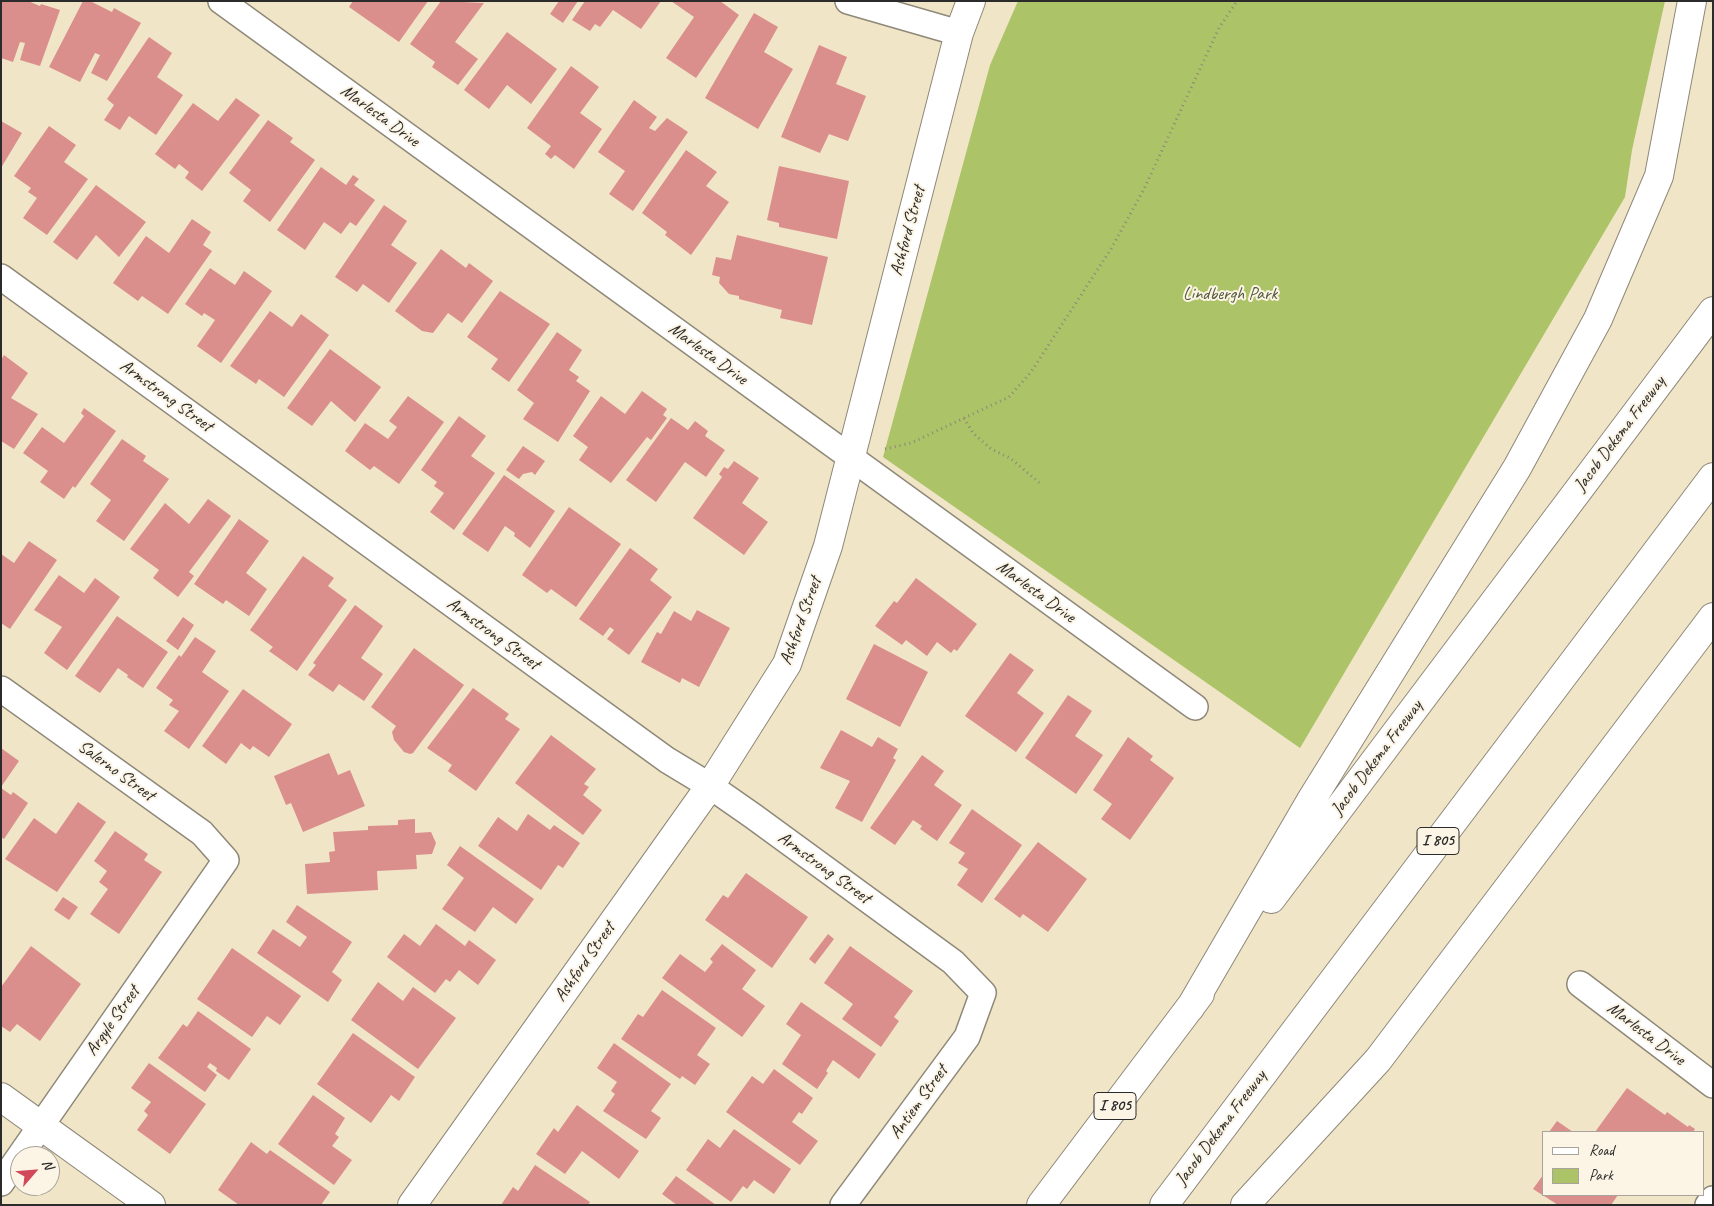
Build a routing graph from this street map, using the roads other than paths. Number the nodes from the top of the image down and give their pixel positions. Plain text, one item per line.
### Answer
1 (221, 1) edge
2 (848, 1) edge
3 (971, 1) edge
4 (1692, 1) edge
5 (959, 33) junction
6 (1, 277) edge
7 (1713, 304) edge
8 (1713, 311) edge
9 (1691, 339) junction
10 (850, 456) junction
11 (1713, 476) edge
12 (1713, 617) edge
13 (1, 689) edge
14 (1195, 707) dead end
15 (710, 786) junction
16 (226, 860) joint
17 (1580, 984) dead end
18 (983, 993) joint
19 (1190, 1008) junction
20 (1713, 1085) edge
21 (1, 1097) edge
22 (40, 1125) junction
23 (1, 1182) edge
24 (1713, 1198) edge
25 (151, 1205) edge
26 (412, 1205) edge
27 (843, 1205) edge
28 (1041, 1205) edge
29 (1164, 1205) edge
30 (1245, 1205) edge
31 (1708, 1205) edge

1 - 10 street, Marlesta Drive
2 - 5 street
3 - 5 main road, Ashford Street
4 - 19 main road
5 - 10 main road, Ashford Street
6 - 15 street, Armstrong Street
7 - 9 main road
8 - 9 main road, Jacob Dekema Freeway / I 805
9 - 19 main road, Jacob Dekema Freeway / I 805
10 - 14 street, Marlesta Drive
10 - 15 main road, Ashford Street
11 - 29 main road, Jacob Dekema Freeway / I 805
12 - 30 main road
13 - 16 street, Salerno Street
15 - 18 street, Armstrong Street
15 - 26 main road, Ashford Street
16 - 22 street, Argyle Street
17 - 20 street, Marlesta Drive
18 - 27 street, Antiem Street
19 - 28 main road, Jacob Dekema Freeway / I 805
21 - 22 main road
22 - 23 street, Argyle Street
22 - 25 main road
24 - 31 street

